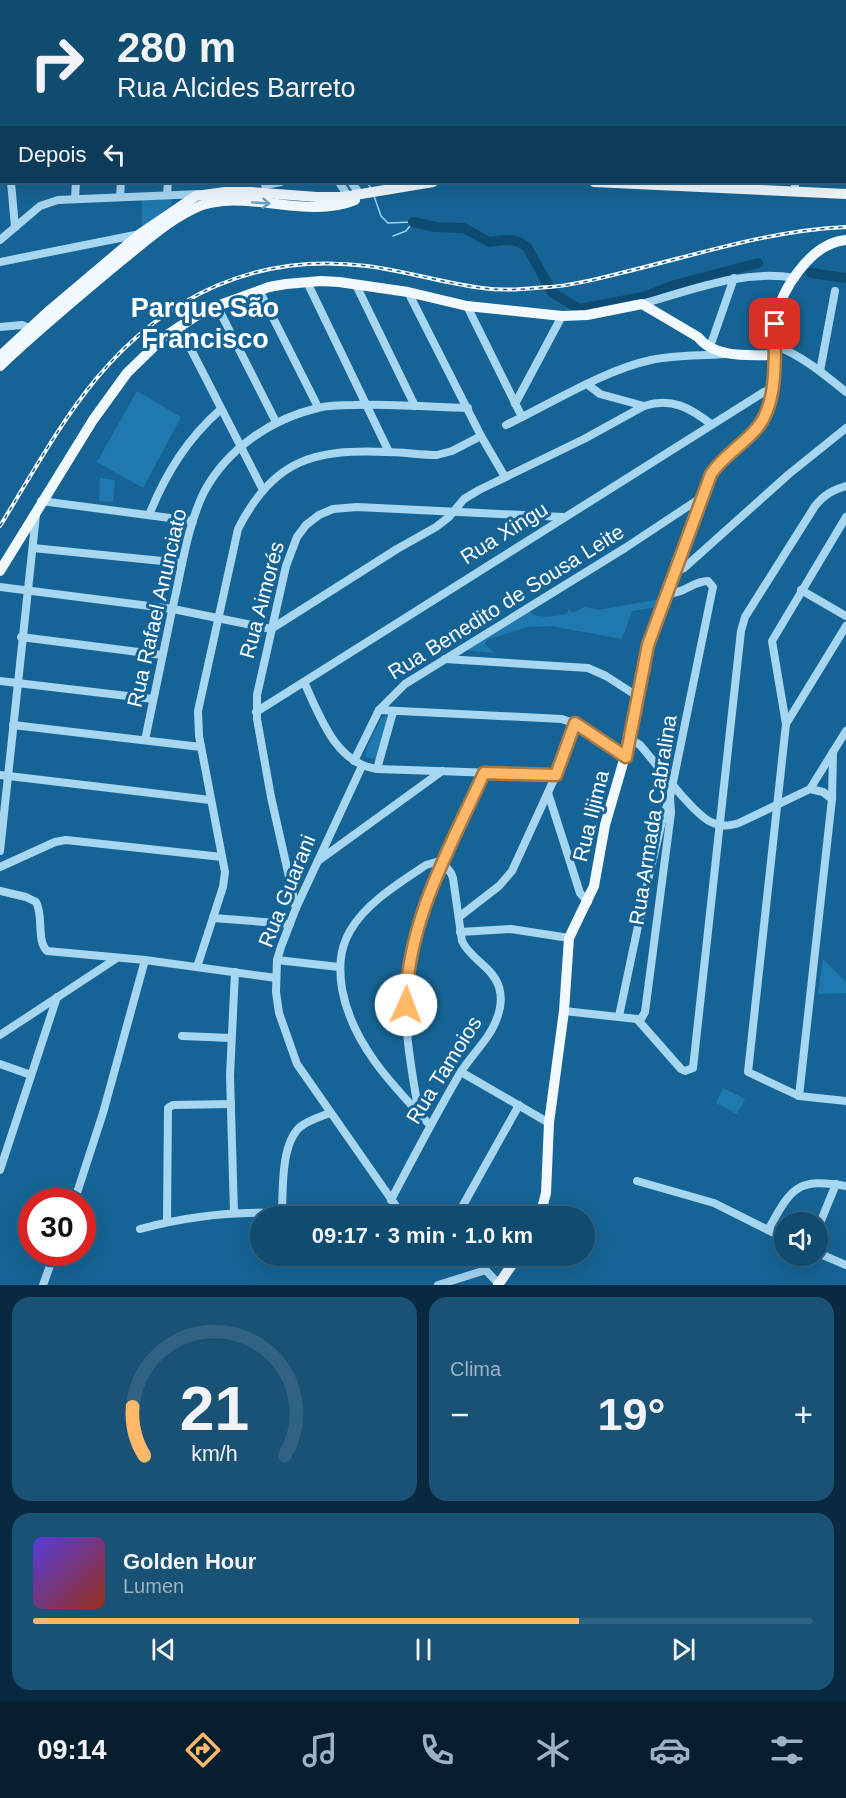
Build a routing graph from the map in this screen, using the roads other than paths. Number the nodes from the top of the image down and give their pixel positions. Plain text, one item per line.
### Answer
1 (11, 183) edge
2 (76, 183) edge
3 (121, 183) edge
4 (168, 183) edge
5 (340, 183) edge
6 (352, 183) edge
7 (418, 183) edge
8 (638, 183) edge
9 (387, 185) edge
10 (709, 185) edge
11 (225, 187) edge
12 (795, 187) edge
13 (367, 193) junction
14 (846, 194) edge
15 (170, 195) junction
16 (120, 196) junction
17 (348, 196) junction
18 (75, 198) junction
19 (203, 199) junction
20 (293, 200) junction
21 (188, 201) junction
22 (15, 227) junction
23 (140, 234) junction
24 (0, 240) edge
25 (846, 240) edge
26 (0, 262) edge
27 (734, 278) junction
28 (795, 278) junction
29 (307, 282) junction
30 (356, 285) junction
31 (259, 290) junction
32 (835, 291) dead end
33 (408, 292) junction
34 (642, 304) junction
35 (218, 306) junction
36 (467, 306) junction
37 (562, 316) junction
38 (179, 326) junction
39 (0, 327) edge
40 (29, 328) junction
41 (704, 340) junction
42 (774, 350) junction
43 (731, 354) junction
44 (697, 356) junction
45 (0, 363) edge
46 (820, 371) junction
47 (587, 384) junction
48 (773, 388) junction
49 (846, 392) edge
50 (515, 404) junction
51 (366, 405) junction
52 (415, 406) junction
53 (644, 406) junction
54 (318, 407) junction
55 (468, 408) junction
56 (221, 409) junction
57 (522, 417) junction
58 (276, 422) junction
59 (711, 424) junction
60 (506, 425) dead end
61 (846, 428) edge
62 (481, 436) junction
63 (240, 447) junction
64 (389, 452) junction
65 (505, 477) junction
66 (846, 486) edge
67 (263, 490) junction
68 (702, 497) junction
69 (38, 506) junction
70 (453, 512) junction
71 (149, 515) junction
72 (562, 517) junction
73 (846, 517) edge
74 (193, 520) junction
75 (23, 532) junction
76 (33, 545) junction
77 (182, 563) junction
78 (0, 571) edge
79 (675, 572) junction
80 (0, 587) edge
81 (801, 590) junction
82 (27, 592) junction
83 (668, 593) junction
84 (173, 609) junction
85 (846, 616) edge
86 (218, 620) junction
87 (846, 626) edge
88 (271, 629) junction
89 (21, 637) junction
90 (162, 654) junction
91 (444, 659) junction
92 (0, 681) edge
93 (304, 682) junction
94 (17, 683) junction
95 (637, 696) junction
96 (153, 699) junction
97 (379, 710) junction
98 (256, 712) junction
99 (393, 712) junction
100 (575, 723) junction
101 (786, 724) junction
102 (13, 725) junction
103 (846, 731) edge
104 (630, 739) junction
105 (145, 740) junction
106 (201, 747) junction
107 (833, 752) junction
108 (626, 757) junction
109 (358, 763) junction
110 (377, 769) junction
111 (442, 771) junction
112 (484, 773) junction
113 (556, 775) junction
114 (4, 776) edge
115 (673, 783) junction
116 (810, 789) junction
117 (548, 793) junction
118 (670, 796) junction
119 (832, 799) junction
120 (210, 800) junction
121 (777, 804) junction
122 (721, 825) junction
123 (1, 835) edge
124 (0, 851) edge
125 (222, 857) junction
126 (317, 861) junction
127 (443, 863) junction
128 (0, 867) edge
129 (0, 891) edge
130 (588, 902) junction
131 (296, 908) junction
132 (459, 916) junction
133 (213, 918) junction
134 (290, 924) junction
135 (460, 932) junction
136 (569, 938) junction
137 (117, 958) junction
138 (145, 960) junction
139 (277, 960) junction
140 (197, 967) junction
141 (339, 967) junction
142 (235, 972) junction
143 (276, 978) junction
144 (57, 997) junction
145 (564, 1011) junction
146 (619, 1016) junction
147 (637, 1019) junction
148 (0, 1035) edge
149 (182, 1036) dead end
150 (231, 1038) junction
151 (0, 1065) edge
152 (461, 1072) junction
153 (31, 1075) junction
154 (799, 1096) junction
155 (846, 1101) edge
156 (231, 1104) junction
157 (519, 1105) junction
158 (330, 1113) junction
159 (419, 1114) junction
160 (549, 1124) junction
161 (430, 1125) junction
162 (0, 1170) edge
163 (637, 1181) dead end
164 (836, 1184) junction
165 (846, 1186) edge
166 (79, 1188) edge
167 (391, 1200) junction
168 (282, 1206) edge
169 (396, 1206) edge
170 (463, 1206) edge
171 (543, 1206) edge
172 (825, 1212) edge
173 (234, 1213) junction
174 (250, 1213) edge
175 (167, 1222) junction
176 (140, 1229) dead end
177 (768, 1230) junction
178 (774, 1233) edge
179 (828, 1258) edge
180 (846, 1265) edge
181 (50, 1266) edge
182 (482, 1266) edge
183 (511, 1266) edge
184 (486, 1270) junction
185 (43, 1285) edge
186 (438, 1285) edge
187 (498, 1285) edge

1 - 22 street
2 - 18 street
3 - 16 street
4 - 15 street
5 - 17 street
6 - 13 street
7 - 9 main road
8 - 10 main road
9 - 13 main road
10 - 12 main road
11 - 19 main road
11 - 20 main road
12 - 14 main road
13 - 17 main road
13 - 20 main road
15 - 16 street
15 - 19 street
15 - 21 street
16 - 18 street
17 - 20 main road
18 - 22 street
19 -> 20 main road
19 - 21 main road
19 - 45 main road
21 - 23 main road
22 - 24 street
23 - 26 street
23 - 40 main road
25 - 28 main road, Rua Iljima
27 - 28 street
27 - 34 street
27 - 41 street
28 - 42 main road, Rua Iljima
29 - 30 main road
29 - 31 main road
29 - 51 street
30 - 33 main road
30 - 52 street
31 - 35 main road
31 - 54 street
32 - 46 street
33 - 36 main road
33 - 55 street
34 - 37 main road
34 - 41 main road
35 - 38 main road
35 - 58 street
36 - 37 main road
36 - 50 street
37 - 50 street
38 - 56 street
38 - 69 main road
39 - 40 street
40 - 45 main road
41 - 43 main road
41 - 44 street
42 - 43 main road
42 - 46 street
42 - 48 main road, Rua Iljima
43 - 44 street
44 - 47 street
46 - 49 street
47 - 53 street
47 - 57 street
48 - 59 street, Rua Xingu
48 - 68 main road, Rua Iljima
50 - 57 street
51 - 52 street, Rua Rafael Anunciato
51 - 54 street, Rua Rafael Anunciato
51 - 64 street
52 - 55 street, Rua Rafael Anunciato
53 - 59 street
53 - 65 street
54 - 58 street, Rua Rafael Anunciato
55 - 62 street
56 - 63 street
56 - 71 street
57 - 60 street
58 - 63 street, Rua Rafael Anunciato
59 - 72 street, Rua Xingu
61 - 79 street
62 - 64 street
62 - 65 street
63 - 67 street
63 - 74 street, Rua Rafael Anunciato
64 - 67 street
65 - 70 street
66 - 122 street
67 - 86 street
68 - 79 main road, Rua Iljima
68 - 91 street, Rua Benedito de Sousa Leite
69 - 71 street
69 - 75 main road
69 - 76 street
70 - 72 street, Rua Aimorés
70 - 88 street
70 - 88 street, Rua Aimorés
71 - 74 street
72 - 93 street, Rua Xingu
73 - 81 street
74 - 77 street, Rua Rafael Anunciato
75 - 76 street
75 - 78 main road
76 - 77 street
76 - 82 street
77 - 84 street, Rua Rafael Anunciato
79 - 83 main road, Rua Iljima
80 - 82 street
81 - 85 street
81 - 101 street
82 - 84 street
82 - 89 street
83 - 95 main road, Rua Iljima
83 - 115 street, Rua Armada Cabralina
84 - 86 street
84 - 90 street, Rua Rafael Anunciato
86 - 88 street
86 - 106 street
87 - 101 street
88 - 98 street, Rua Aimorés
89 - 90 street
89 - 94 street
90 - 96 street, Rua Rafael Anunciato
91 - 95 street
91 - 97 street, Rua Benedito de Sousa Leite
92 - 94 street
93 - 98 street, Rua Xingu
93 - 109 street
94 - 96 street
94 - 102 street
95 - 104 main road, Rua Iljima
96 - 105 street, Rua Rafael Anunciato
97 - 99 street
97 - 109 street, Rua Benedito de Sousa Leite
98 - 131 street, Rua Aimorés
99 - 100 street
99 - 110 street
100 - 108 street
100 - 113 street
101 - 121 street
102 - 105 street
102 - 114 street
103 - 107 street
104 - 108 main road, Rua Iljima
104 - 115 street
105 - 106 street
106 - 120 street
107 - 116 street
107 - 119 street
108 - 130 main road, Rua Iljima
109 - 110 street
109 - 126 street, Rua Guarani
110 - 111 street
111 - 112 street
111 - 126 street
112 - 113 street
112 - 127 street
113 - 117 street
114 - 120 street
114 - 123 street
115 - 118 street, Rua Armada Cabralina
115 - 122 street
116 - 119 street
116 - 121 street
117 - 130 street
117 - 132 street
118 - 146 street
118 - 147 street, Rua Armada Cabralina
119 - 154 street
120 - 125 street
121 - 122 street
121 - 154 street
122 - 147 street
123 - 124 street
125 - 128 street
125 - 133 street
126 - 131 street, Rua Guarani
127 - 132 street, Rua Tamoios
127 - 141 street
127 - 159 street
129 - 137 street
130 - 136 main road, Rua Iljima
131 - 134 street, Rua Guarani
132 - 135 street, Rua Tamoios
133 - 134 street
133 - 140 street
134 - 139 street, Rua Guarani
135 - 136 street
135 - 152 street, Rua Tamoios
136 - 145 main road, Rua Iljima
137 - 138 street
137 - 144 street
138 - 140 street
138 - 166 street
139 - 141 street
139 - 143 street, Rua Guarani
140 - 142 street
141 - 159 street
142 - 143 street
142 - 150 street
143 - 158 street, Rua Guarani
144 - 148 street
144 - 153 street
145 - 146 street
145 - 160 main road, Rua Iljima
146 - 147 street
149 - 150 street
150 - 156 street
151 - 153 street
152 - 157 street
152 - 161 street, Rua Tamoios
153 - 162 street
154 - 155 street
156 - 173 street
156 - 175 street
157 - 160 street
157 - 170 street
158 - 167 street, Rua Guarani
158 - 168 street
159 - 161 street
160 - 171 main road, Rua Iljima
161 - 167 street, Rua Tamoios
163 - 177 street
164 - 165 street
164 - 172 street
164 - 177 street
167 - 169 street, Rua Guarani
173 - 174 street
173 - 175 street
175 - 176 street
177 - 178 street
179 - 180 street
181 - 185 street
182 - 184 street
183 - 187 main road
184 - 186 street
184 - 187 street

